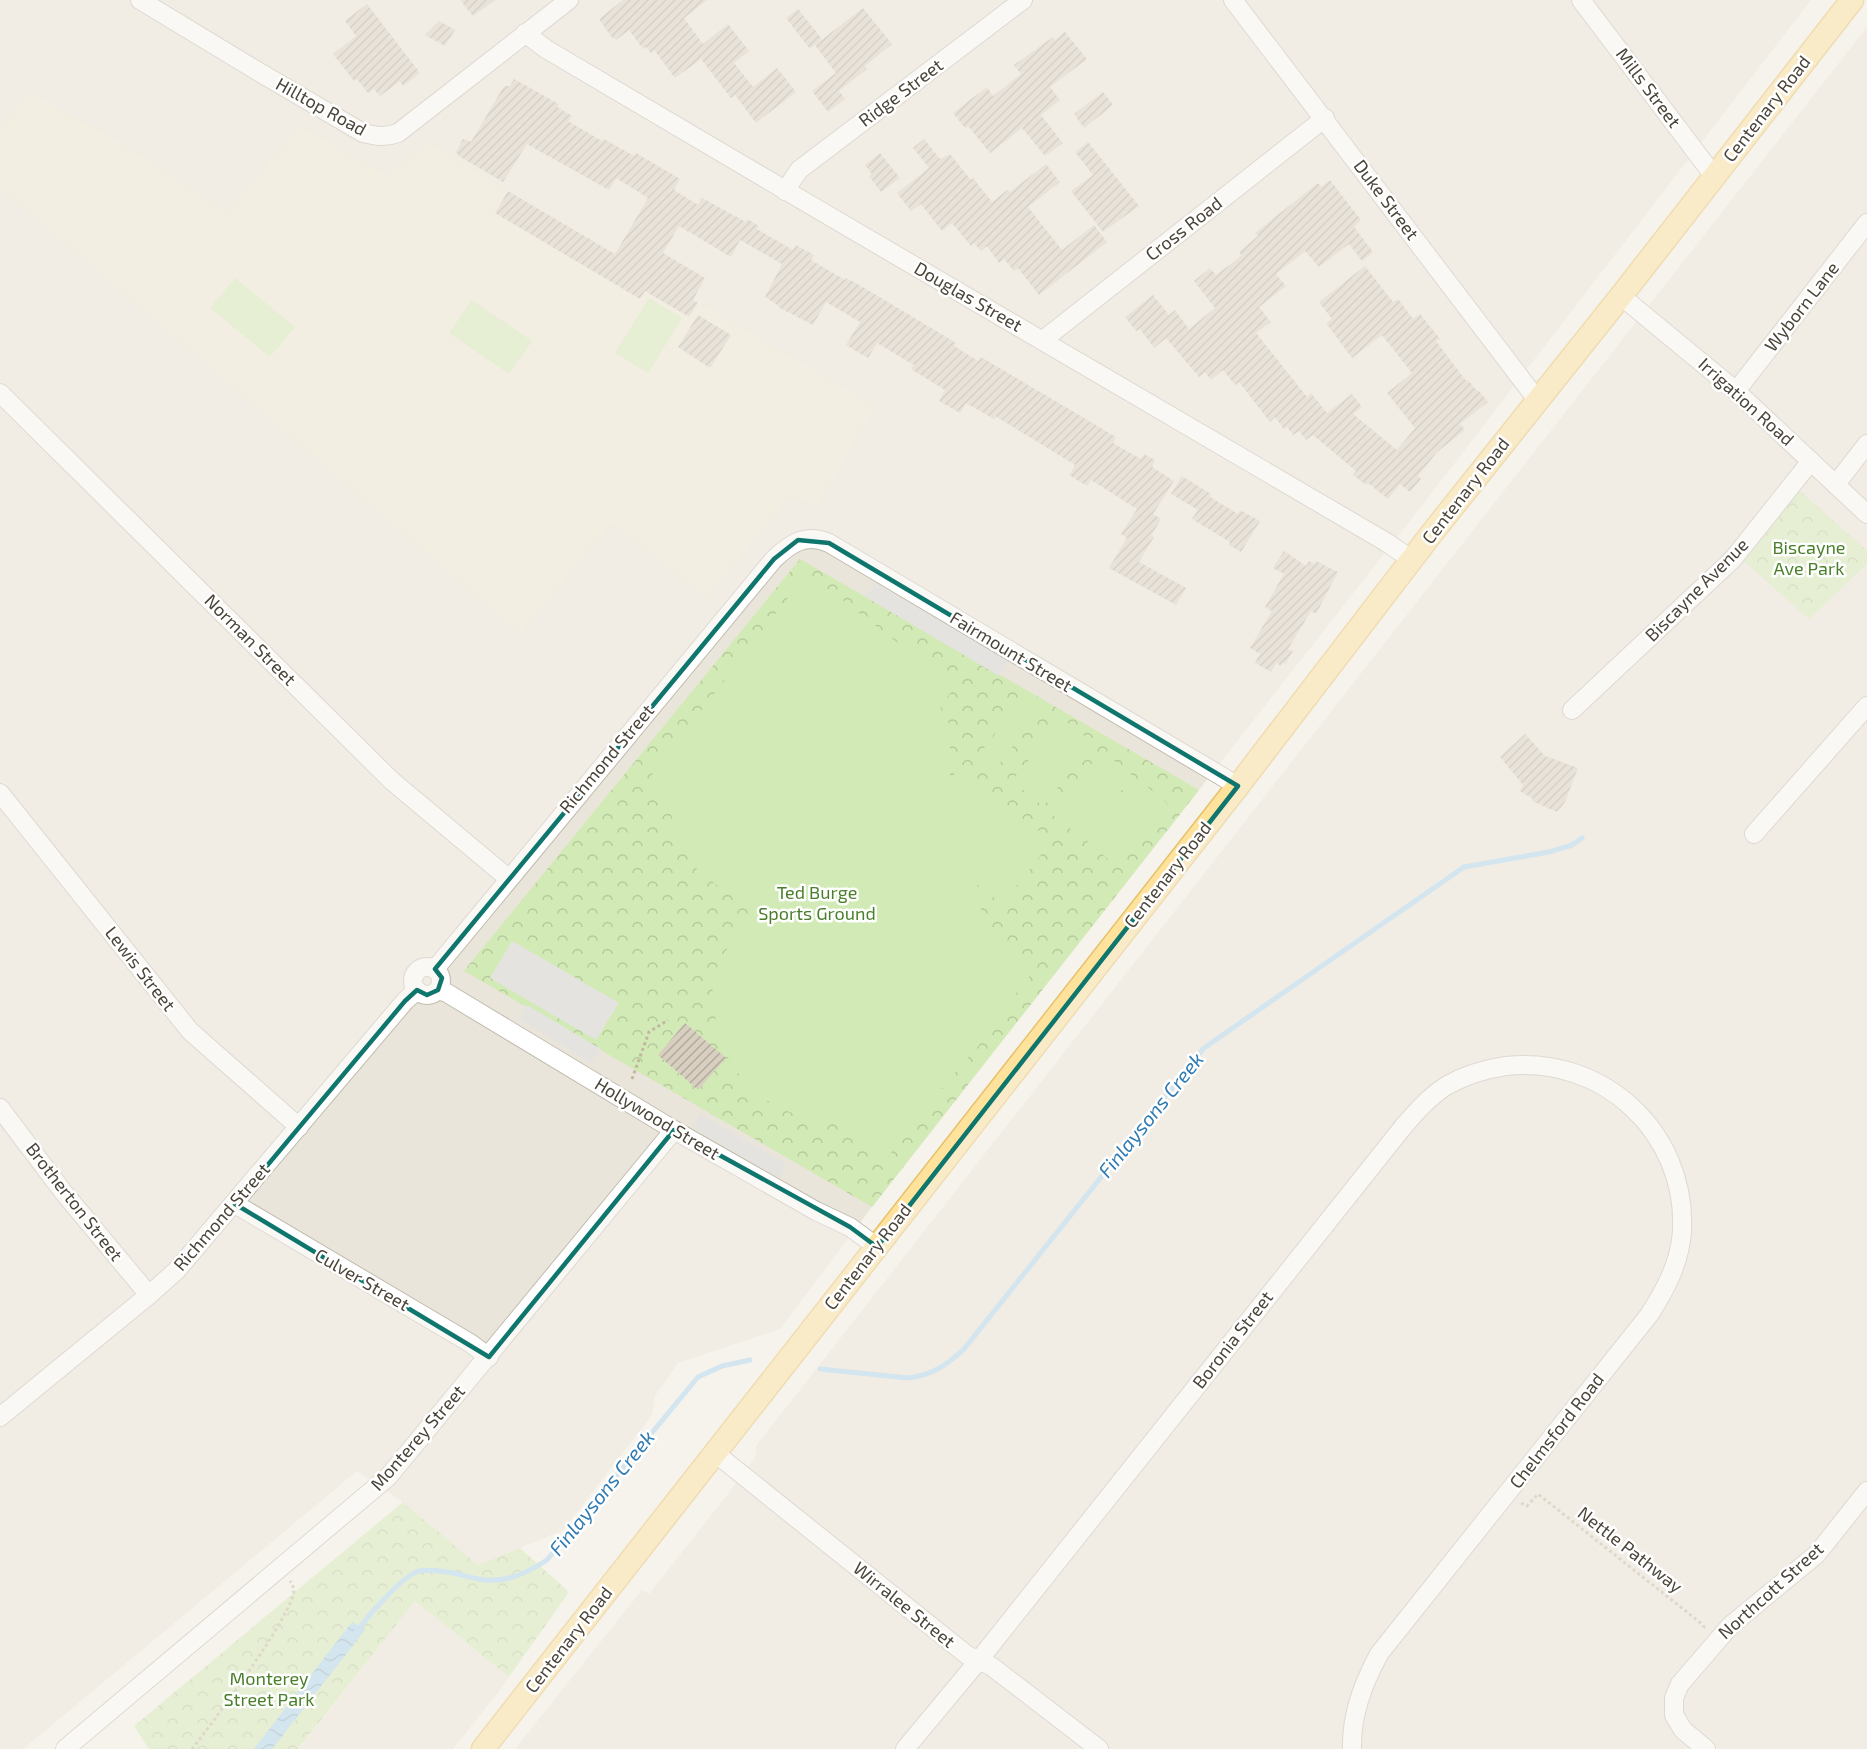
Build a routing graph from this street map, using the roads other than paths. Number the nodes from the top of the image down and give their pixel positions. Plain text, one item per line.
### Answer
1 (140, 0) edge
2 (569, 0) edge
3 (1023, 0) edge
4 (1233, 0) edge
5 (1581, 0) edge
6 (1852, 0) edge
7 (525, 33) junction
8 (1325, 118) junction
9 (1714, 176) junction
10 (784, 191) junction
11 (1867, 223) edge
12 (1621, 296) junction
13 (1043, 340) junction
14 (1736, 391) junction
15 (0, 393) edge
16 (1538, 401) junction
17 (1867, 444) edge
18 (1811, 461) junction
19 (1836, 484) junction
20 (1867, 514) edge
21 (782, 551) joint
22 (1412, 560) junction
23 (1867, 706) edge
24 (1572, 710) dead end
25 (1238, 786) junction
26 (0, 793) edge
27 (1754, 834) dead end
28 (508, 878) junction
29 (435, 969) junction
30 (417, 990) junction
31 (438, 990) junction
32 (1625, 1101) joint
33 (0, 1108) edge
34 (299, 1127) junction
35 (674, 1130) junction
36 (235, 1204) junction
37 (876, 1247) junction
38 (149, 1295) junction
39 (489, 1357) junction
40 (0, 1417) edge
41 (715, 1453) junction
42 (1867, 1491) edge
43 (979, 1660) junction
44 (65, 1749) edge
45 (483, 1749) edge
46 (905, 1749) edge
47 (1099, 1749) edge
48 (1352, 1749) edge
49 (1706, 1749) edge

1 - 7 street, Hilltop Road
2 - 7 street, Hilltop Road
3 - 10 street, Ridge Street
4 - 8 street, Duke Street
5 - 9 street, Mills Street
6 - 9 main road, Centenary Road
7 - 10 street, Douglas Street
8 - 13 street, Cross Road
8 - 16 street, Duke Street
9 - 12 main road, Centenary Road
10 - 13 street, Douglas Street
11 - 14 street, Wyborn Lane
12 - 14 street, Irrigation Road
12 - 16 main road, Centenary Road
13 - 22 street, Douglas Street
14 - 18 street, Irrigation Road
15 - 28 street, Norman Street
16 - 22 main road, Centenary Road
17 - 19 street
18 - 19 street, Irrigation Road
18 - 24 street, Biscayne Avenue
19 - 20 street, Irrigation Road
21 - 25 street, Fairmount Street
21 - 28 street, Richmond Street
22 - 25 main road, Centenary Road
23 - 27 street
25 - 37 main road, Centenary Road
26 - 34 street, Lewis Street
28 - 29 street, Richmond Street
29 - 30 street
29 - 31 street
30 - 31 street
30 - 34 street, Richmond Street
31 - 35 street, Hollywood Street
32 - 43 street, Boronia Street
32 - 48 street, Chelmsford Road
33 - 38 street, Brotherton Street
34 - 36 street, Richmond Street
35 - 37 street, Hollywood Street
35 - 39 street, Monterey Street
36 - 38 street, Richmond Street
36 - 39 street, Culver Street
37 - 41 main road, Centenary Road
38 - 40 street, Richmond Street
39 - 44 street, Monterey Street
41 - 43 street, Wirralee Street
41 - 45 main road, Centenary Road
42 - 49 street, Northcott Street
43 - 46 street, Boronia Street
43 - 47 street, Wirralee Street

